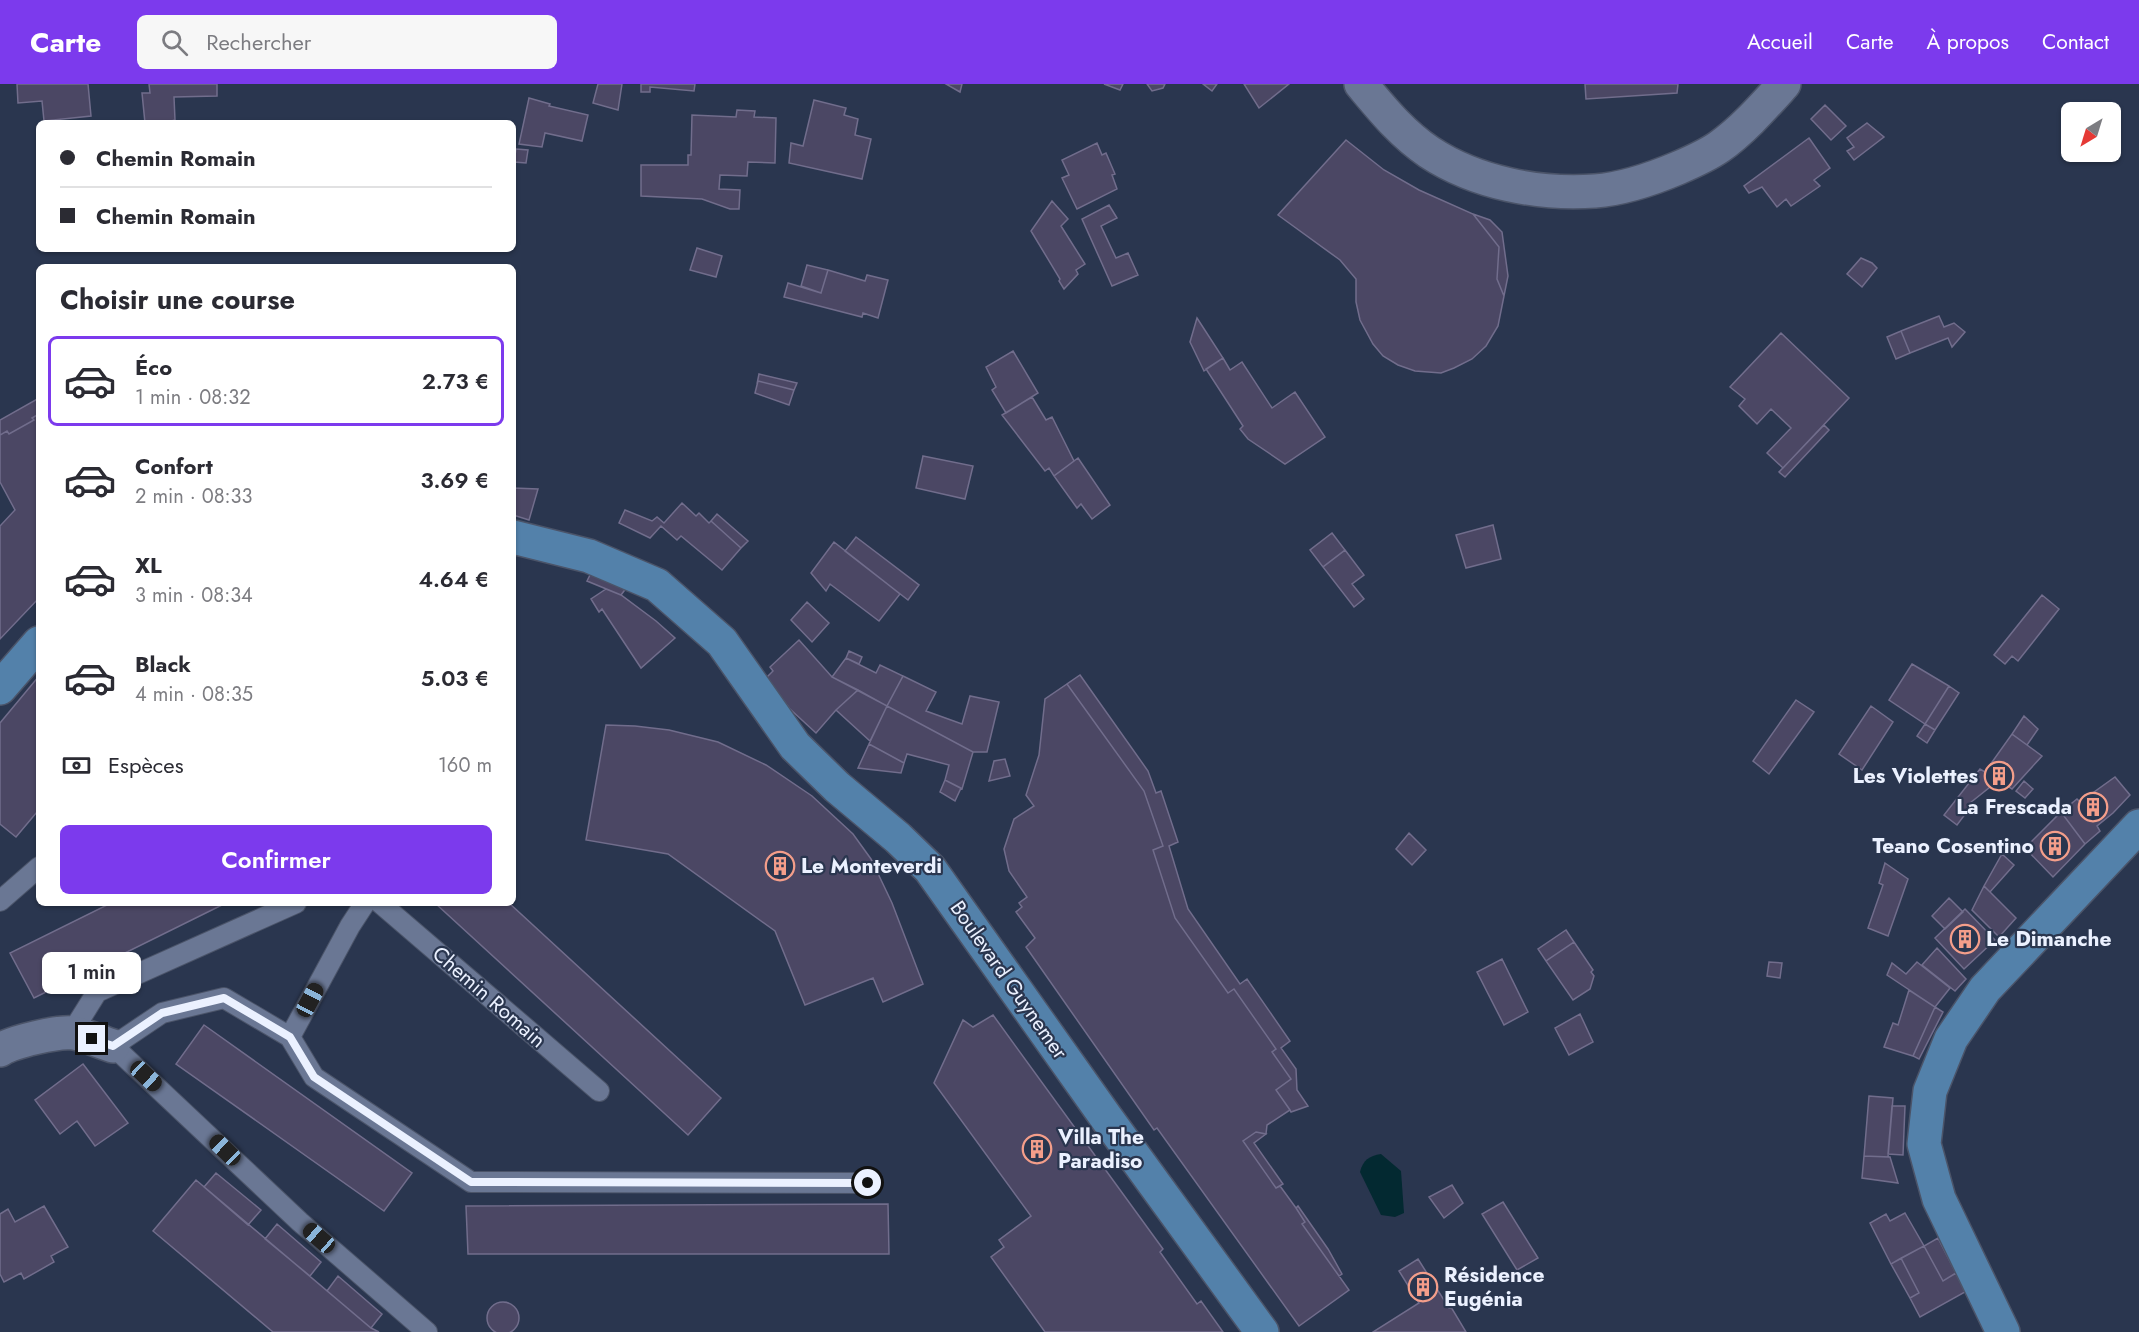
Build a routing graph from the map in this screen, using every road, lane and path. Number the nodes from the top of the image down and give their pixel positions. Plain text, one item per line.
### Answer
1 (1361, 84) edge
2 (1784, 84) edge
3 (516, 538) edge
4 (36, 646) edge
5 (0, 688) edge
6 (2139, 826) edge
7 (36, 870) edge
8 (0, 902) edge
9 (289, 906) edge
10 (363, 906) edge
11 (383, 906) edge
12 (72, 1032) junction
13 (290, 1037) junction
14 (113, 1046) junction
15 (0, 1050) edge
16 (599, 1092) dead end
17 (868, 1183) dead end
18 (427, 1332) edge
19 (1262, 1332) edge
20 (2003, 1332) edge

1 - 2 street
3 - 19 main road, Boulevard Guynemer
4 - 5 main road
6 - 20 main road
7 - 8 lane
9 - 12 lane
10 - 13 lane
11 - 16 lane, Chemin Romain
12 - 14 street
12 - 15 street
13 - 14 lane
13 - 17 lane
14 - 18 lane

